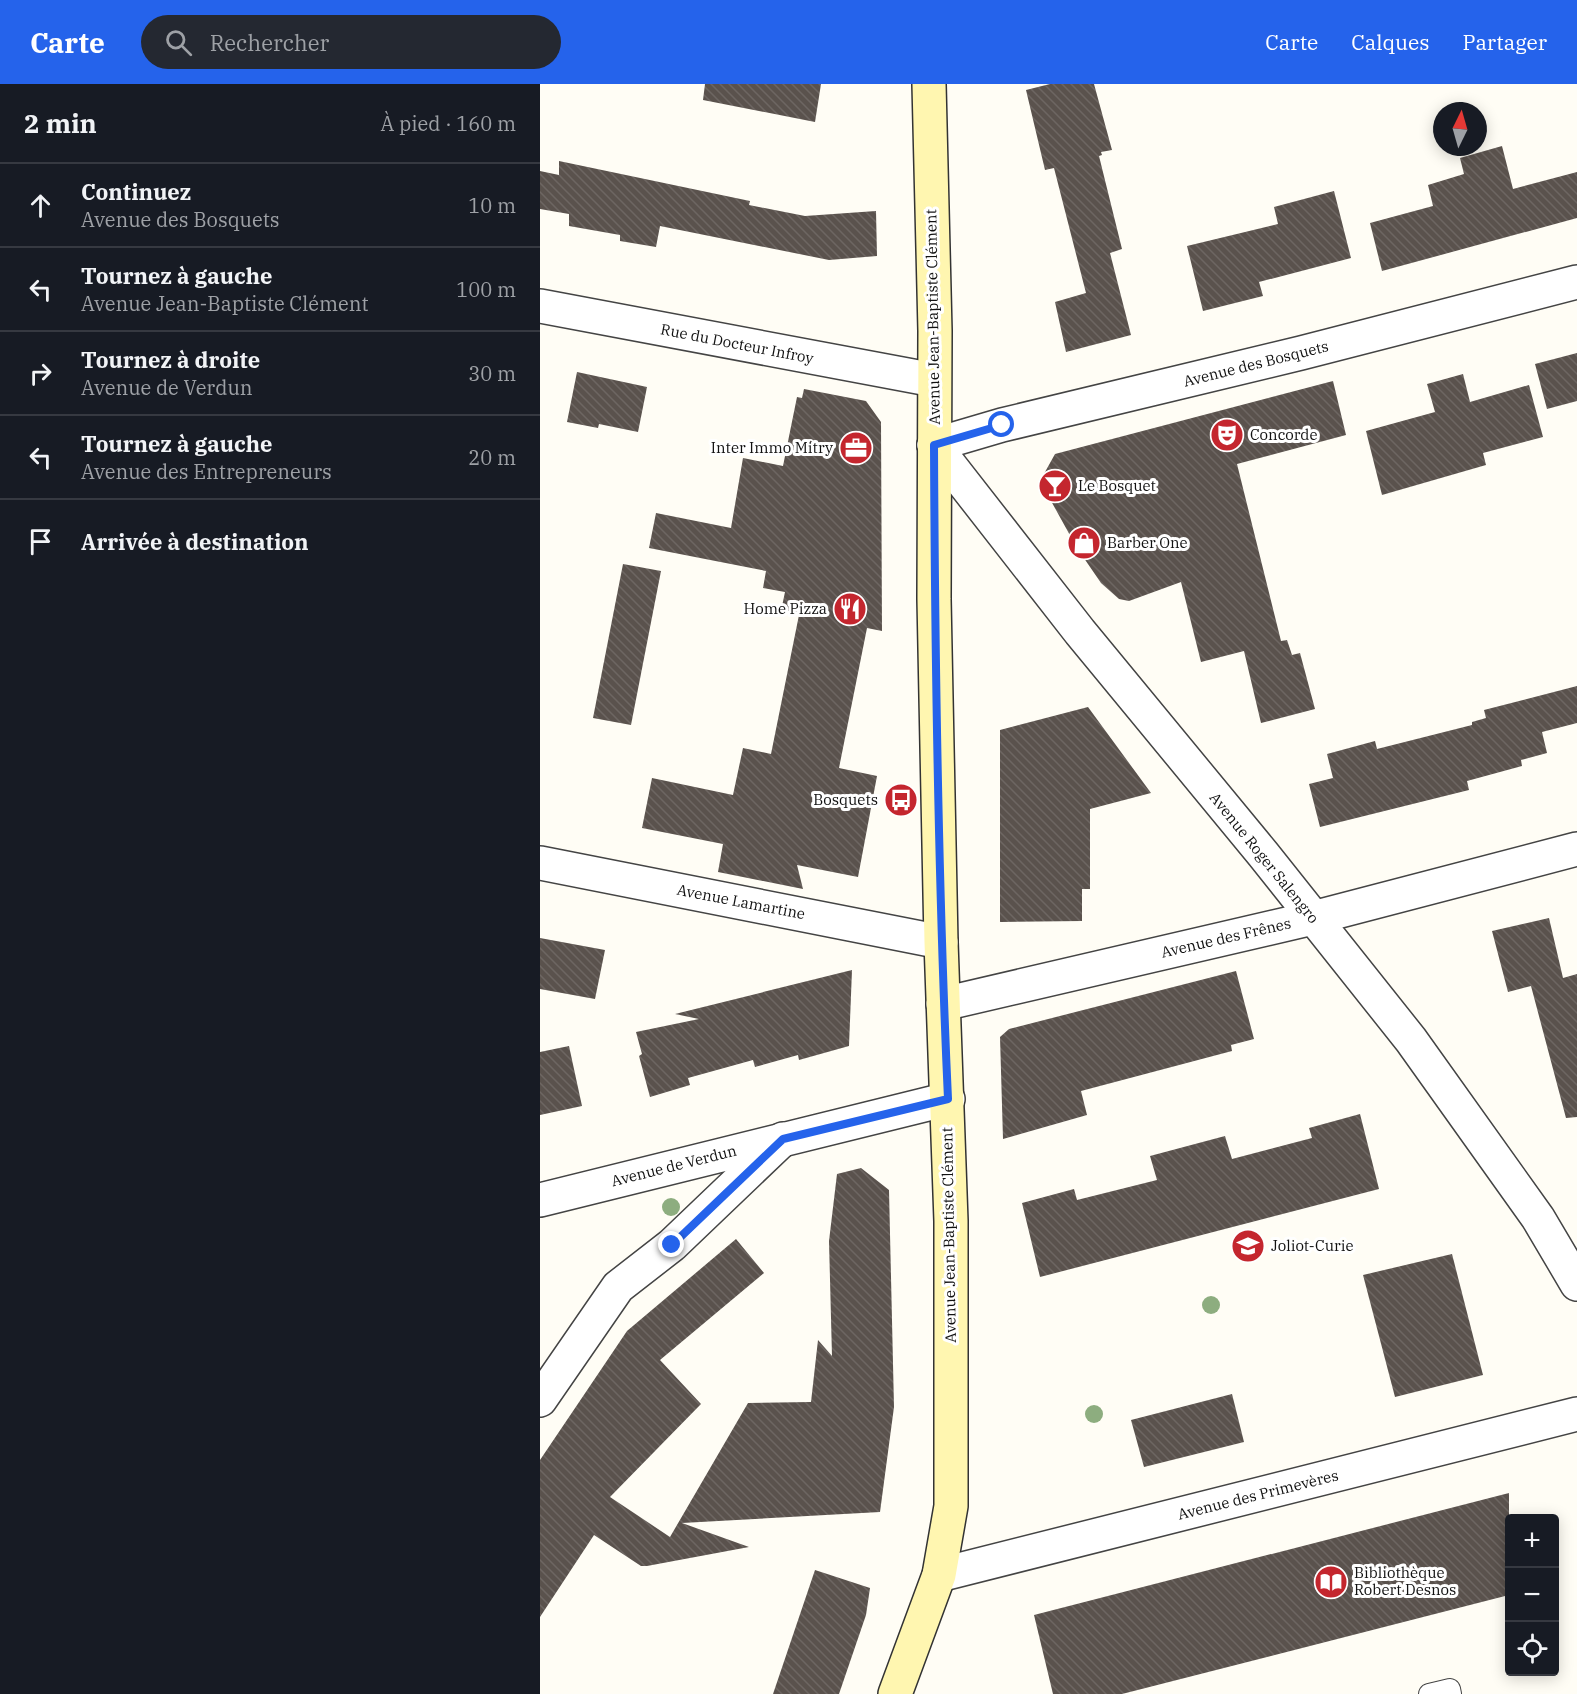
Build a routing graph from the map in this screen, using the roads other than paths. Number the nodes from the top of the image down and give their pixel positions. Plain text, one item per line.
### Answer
1 (929, 84) edge
2 (1577, 282) edge
3 (540, 306) edge
4 (934, 380) junction
5 (934, 445) junction
6 (1577, 849) edge
7 (540, 863) edge
8 (1313, 918) junction
9 (941, 942) junction
10 (943, 1004) junction
11 (948, 1099) junction
12 (783, 1139) junction
13 (540, 1200) edge
14 (1577, 1284) edge
15 (540, 1400) edge
16 (1577, 1414) edge
17 (939, 1575) junction
18 (895, 1694) edge
19 (1429, 1694) edge
20 (1451, 1694) edge

1 - 4 main road, Avenue Jean-Baptiste Clément
2 - 5 street, Avenue des Bosquets
3 - 4 street, Rue du Docteur Infroy
4 - 5 main road, Avenue Jean-Baptiste Clément
5 - 8 street, Avenue Roger Salengro
5 - 9 main road, Avenue Jean-Baptiste Clément
6 - 8 street, Avenue des Frênes
7 - 9 street, Avenue Lamartine
8 - 10 street, Avenue des Frênes
8 - 14 street, Avenue Roger Salengro
9 - 10 main road, Avenue Jean-Baptiste Clément
10 - 11 main road, Avenue Jean-Baptiste Clément
11 - 12 street, Avenue de Verdun
11 - 17 main road, Avenue Jean-Baptiste Clément
12 - 13 street, Avenue de Verdun
12 - 15 street
16 - 17 street, Avenue des Primevères
17 - 18 main road, Avenue Jean-Baptiste Clément
19 - 20 lane

